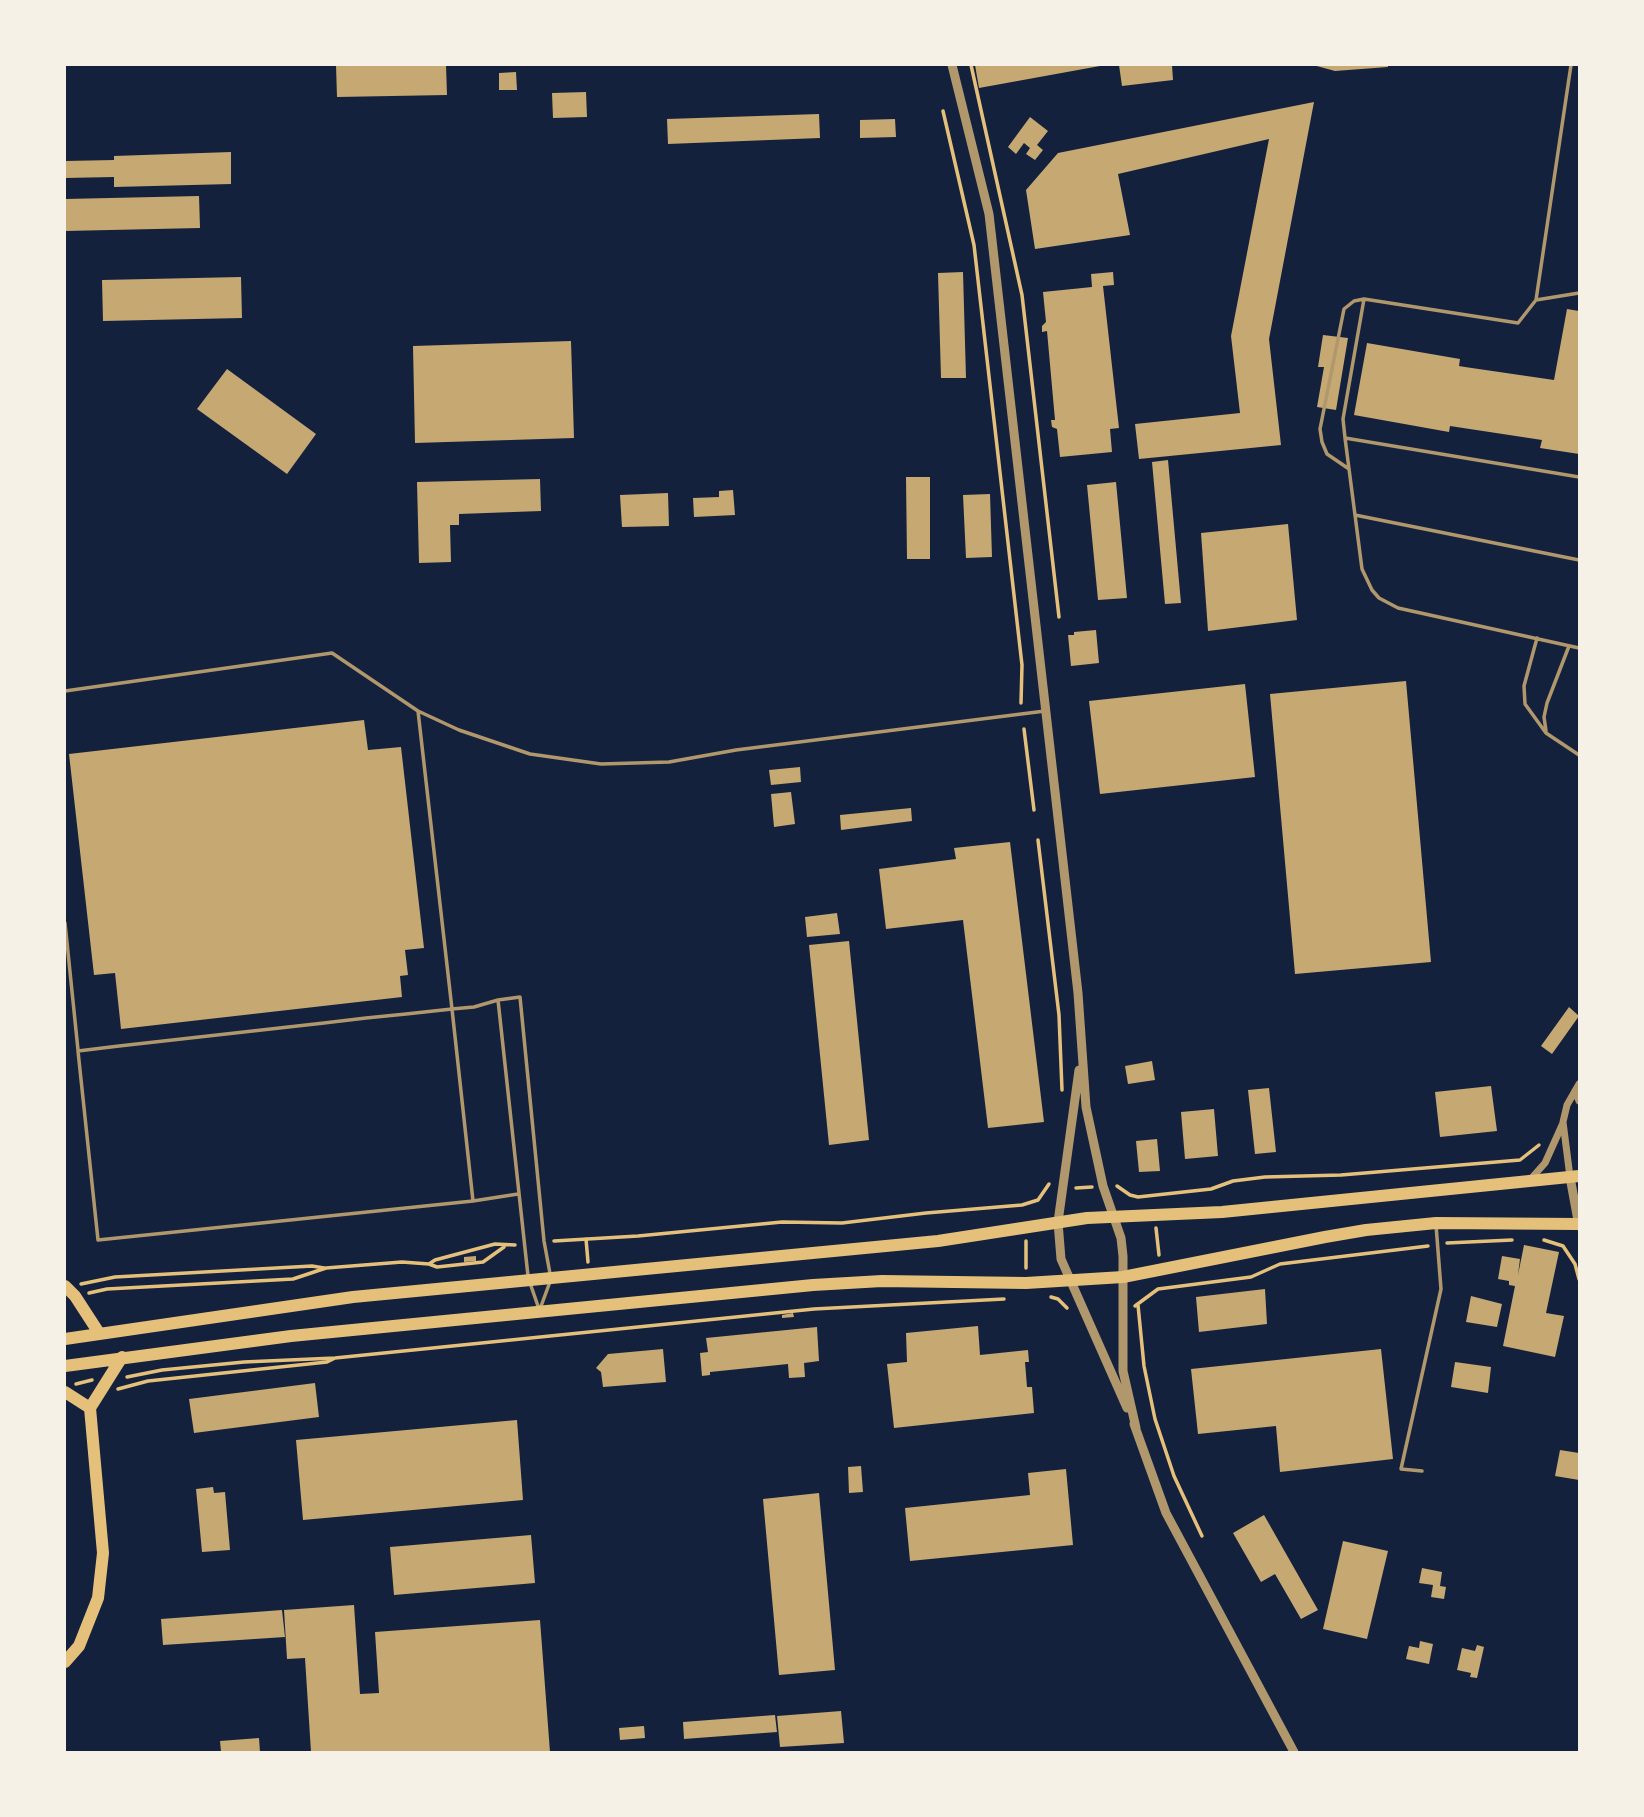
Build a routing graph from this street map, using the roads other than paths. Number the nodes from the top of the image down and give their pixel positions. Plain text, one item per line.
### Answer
1 (952, 65) edge
2 (1571, 65) edge
3 (1579, 293) edge
4 (1364, 299) junction
5 (1536, 300) junction
6 (1345, 438) junction
7 (1349, 469) junction
8 (1579, 477) edge
9 (1355, 515) junction
10 (1579, 560) edge
11 (1537, 638) junction
12 (1569, 646) junction
13 (1579, 648) edge
14 (65, 691) edge
15 (1047, 710) junction
16 (418, 711) junction
17 (1546, 733) junction
18 (1579, 755) edge
19 (65, 923) edge
20 (498, 1000) junction
21 (452, 1009) junction
22 (78, 1051) junction
23 (1080, 1055) junction
24 (1577, 1088) edge
25 (1579, 1101) edge
26 (1563, 1122) junction
27 (1574, 1176) edge
28 (1529, 1181) junction
29 (518, 1194) junction
30 (473, 1201) junction
31 (1113, 1217) junction
32 (1058, 1222) junction
33 (1436, 1223) junction
34 (1579, 1224) edge
35 (1123, 1277) junction
36 (551, 1279) junction
37 (529, 1282) junction
38 (1070, 1282) junction
39 (70, 1285) edge
40 (540, 1311) junction
41 (99, 1333) junction
42 (65, 1339) edge
43 (121, 1357) junction
44 (65, 1366) edge
45 (67, 1390) edge
46 (90, 1408) junction
47 (1136, 1428) junction
48 (1422, 1471) dead end
49 (65, 1662) edge
50 (1294, 1752) edge

1 - 15 street
2 - 5 lane
3 - 5 lane
4 - 5 lane
4 - 6 lane
4 - 7 lane
6 - 7 lane
6 - 8 lane
7 - 9 lane
9 - 10 lane
9 - 11 lane
11 - 12 lane
11 - 17 lane
12 - 13 lane
12 - 17 lane
14 - 16 lane
15 - 16 lane
15 - 23 street
16 - 21 lane
17 - 18 lane
19 - 22 lane
20 - 21 lane
20 - 29 lane
20 - 36 lane
21 - 22 lane
21 - 30 lane
22 - 30 lane
23 - 31 street
23 - 32 street
24 - 25 street
24 - 26 street
26 - 27 street
26 - 28 street
27 - 28 main road
27 - 34 street
28 - 31 main road
29 - 30 lane
29 - 37 lane
31 - 32 main road
31 - 35 street
32 - 36 main road
32 - 38 street
33 - 34 main road
33 - 35 main road
33 - 48 lane
35 - 38 main road
35 - 47 street
36 - 37 main road
36 - 40 lane
37 - 40 lane
37 - 41 main road
38 - 40 main road
38 - 47 street
39 - 41 main road
40 - 43 main road
41 - 42 main road
43 - 44 main road
43 - 46 main road
45 - 46 main road
46 - 49 main road
47 - 50 street

